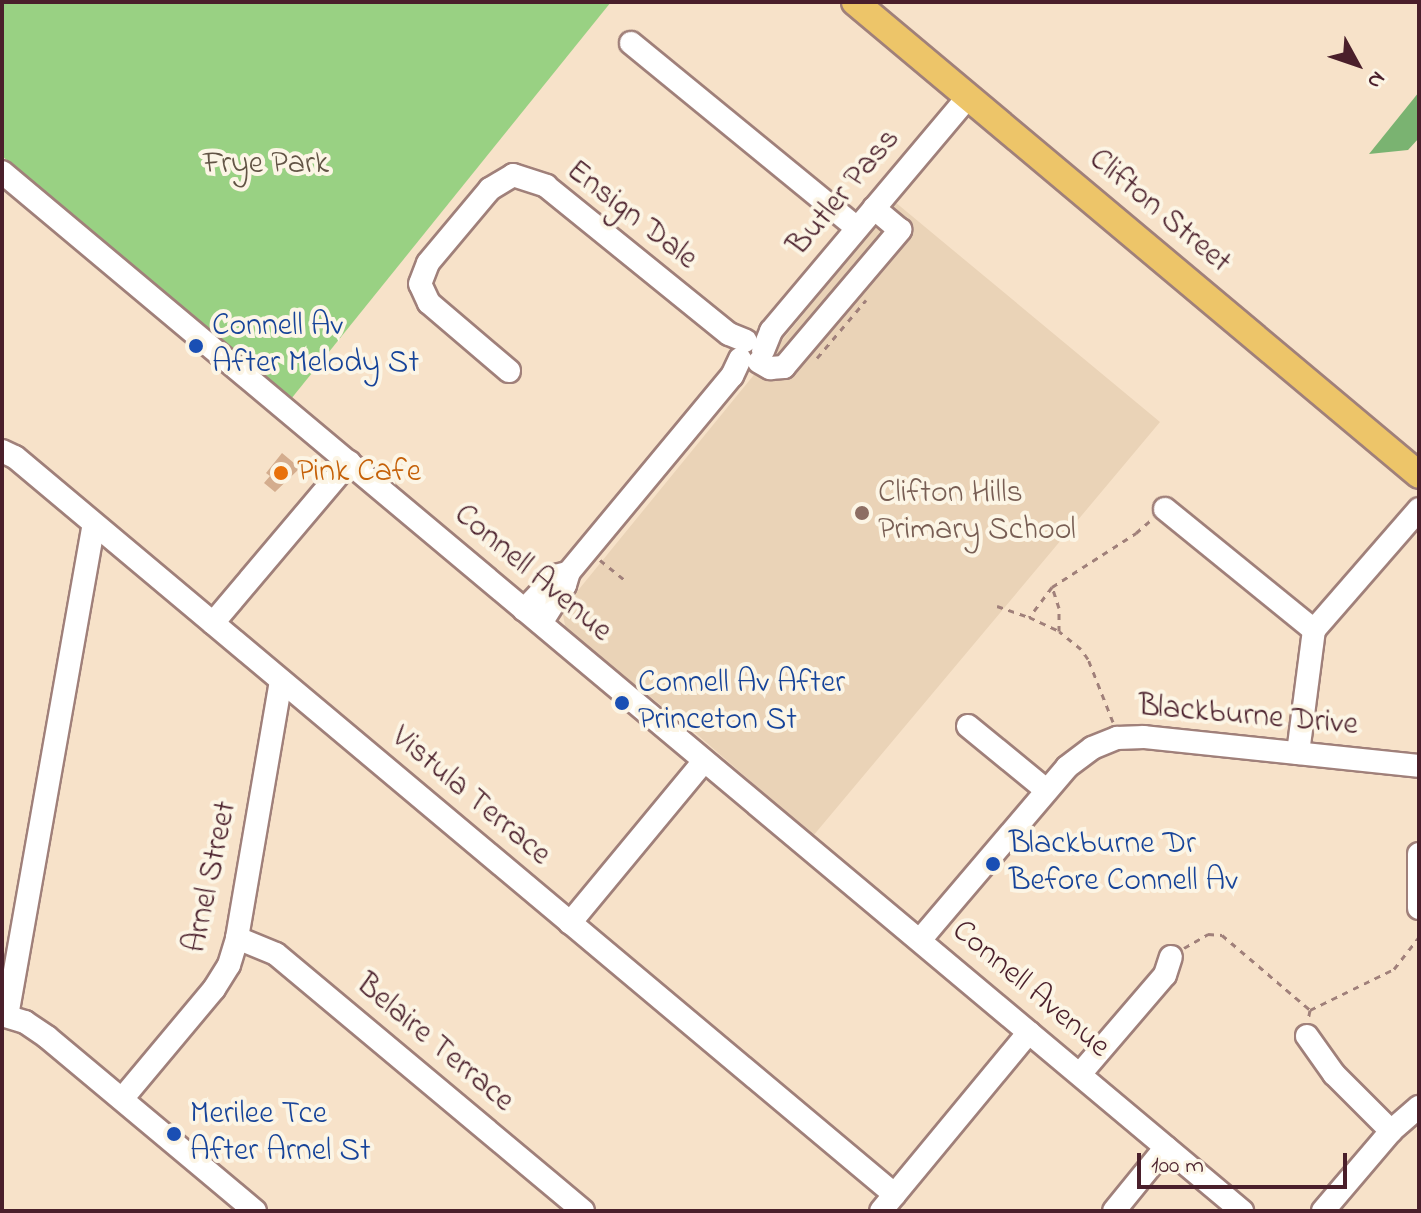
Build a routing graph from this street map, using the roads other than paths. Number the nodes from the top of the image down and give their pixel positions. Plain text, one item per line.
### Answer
1 (855, 2) edge
2 (631, 43) dead end
3 (968, 97) junction
4 (2, 172) edge
5 (874, 208) junction
6 (857, 228) junction
7 (748, 351) junction
8 (509, 371) dead end
9 (2, 451) edge
10 (349, 462) junction
11 (1419, 475) edge
12 (1419, 509) edge
13 (1157, 515) road end
14 (94, 525) junction
15 (533, 616) junction
16 (213, 623) junction
17 (1314, 630) junction
18 (281, 681) junction
19 (968, 726) dead end
20 (1298, 753) junction
21 (704, 761) junction
22 (1419, 766) edge
23 (1045, 789) junction
24 (1419, 854) edge
25 (1419, 908) edge
26 (570, 923) junction
27 (237, 938) junction
28 (920, 940) junction
29 (1178, 951) road end
30 (4, 1016) edge
31 (1308, 1029) road end
32 (1029, 1032) junction
33 (1080, 1074) junction
34 (122, 1099) junction
35 (1419, 1107) edge
36 (1391, 1131) junction
37 (1166, 1147) junction
38 (888, 1203) edge
39 (255, 1211) edge
40 (583, 1211) edge
41 (1114, 1211) edge
42 (1242, 1211) edge
43 (1323, 1211) edge

1 - 3 main road, Clifton Street
2 - 6 street
3 - 5 street, Butler Pass
3 - 11 main road, Clifton Street
4 - 10 street, Connell Avenue
5 - 6 street, Butler Pass
5 - 7 street
6 - 7 street, Butler Pass
7 - 8 street, Ensign Dale
7 - 15 street, Butler Pass
9 - 14 street, Vistula Terrace
10 - 15 street, Connell Avenue
10 - 16 street
12 - 17 street
13 - 17 street
14 - 16 street, Vistula Terrace
14 - 30 street
15 - 21 street, Connell Avenue
16 - 18 street, Vistula Terrace
17 - 20 street
18 - 26 street, Vistula Terrace
18 - 27 street, Arnel Street
19 - 23 street
20 - 22 street, Blackburne Drive
20 - 23 street, Blackburne Drive
21 - 26 street
21 - 28 street, Connell Avenue
23 - 28 street, Blackburne Drive
24 - 25 street
26 - 38 street, Vistula Terrace
27 - 34 street, Arnel Street
27 - 40 street, Belaire Terrace
28 - 32 street, Connell Avenue
29 - 33 street
30 - 34 street
31 - 36 street
32 - 33 street, Connell Avenue
32 - 38 street
33 - 37 street, Connell Avenue
34 - 39 street
35 - 36 street
36 - 43 street
37 - 41 street
37 - 42 street, Connell Avenue

